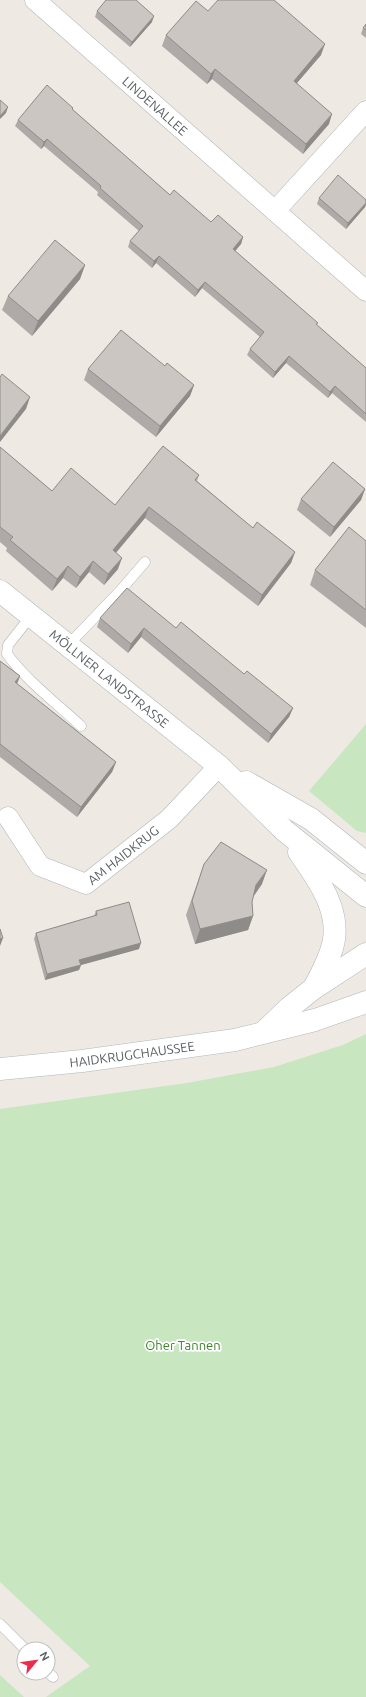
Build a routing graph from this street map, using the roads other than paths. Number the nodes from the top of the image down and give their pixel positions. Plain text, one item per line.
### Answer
1 (35, 0) edge
2 (366, 111) edge
3 (276, 212) junction
4 (366, 291) edge
5 (145, 562) dead end
6 (0, 591) edge
7 (31, 616) junction
8 (68, 645) junction
9 (81, 726) dead end
10 (219, 766) junction
11 (8, 817) dead end
12 (285, 831) junction
13 (366, 863) edge
14 (366, 896) edge
15 (366, 954) edge
16 (314, 988) junction
17 (366, 1002) edge
18 (264, 1033) junction
19 (0, 1069) edge
20 (0, 1624) edge
21 (17, 1641) edge

1 - 3 street, LINDENALLEE
2 - 3 street
3 - 4 street, LINDENALLEE
5 - 8 lane
6 - 7 main road, MÖLLNER LANDSTRASSE
7 - 8 main road, MÖLLNER LANDSTRASSE
7 - 9 lane
8 - 10 main road, MÖLLNER LANDSTRASSE
10 - 11 street, AM HAIDKRUG
10 - 12 main road, MÖLLNER LANDSTRASSE
10 - 13 main road, MÖLLNER LANDSTRASSE
12 - 14 main road, MÖLLNER LANDSTRASSE
12 - 16 main road
15 - 16 main road
16 - 18 main road
17 - 18 main road, HAIDKRUGCHAUSSEE
18 - 19 main road, HAIDKRUGCHAUSSEE
20 - 21 lane

